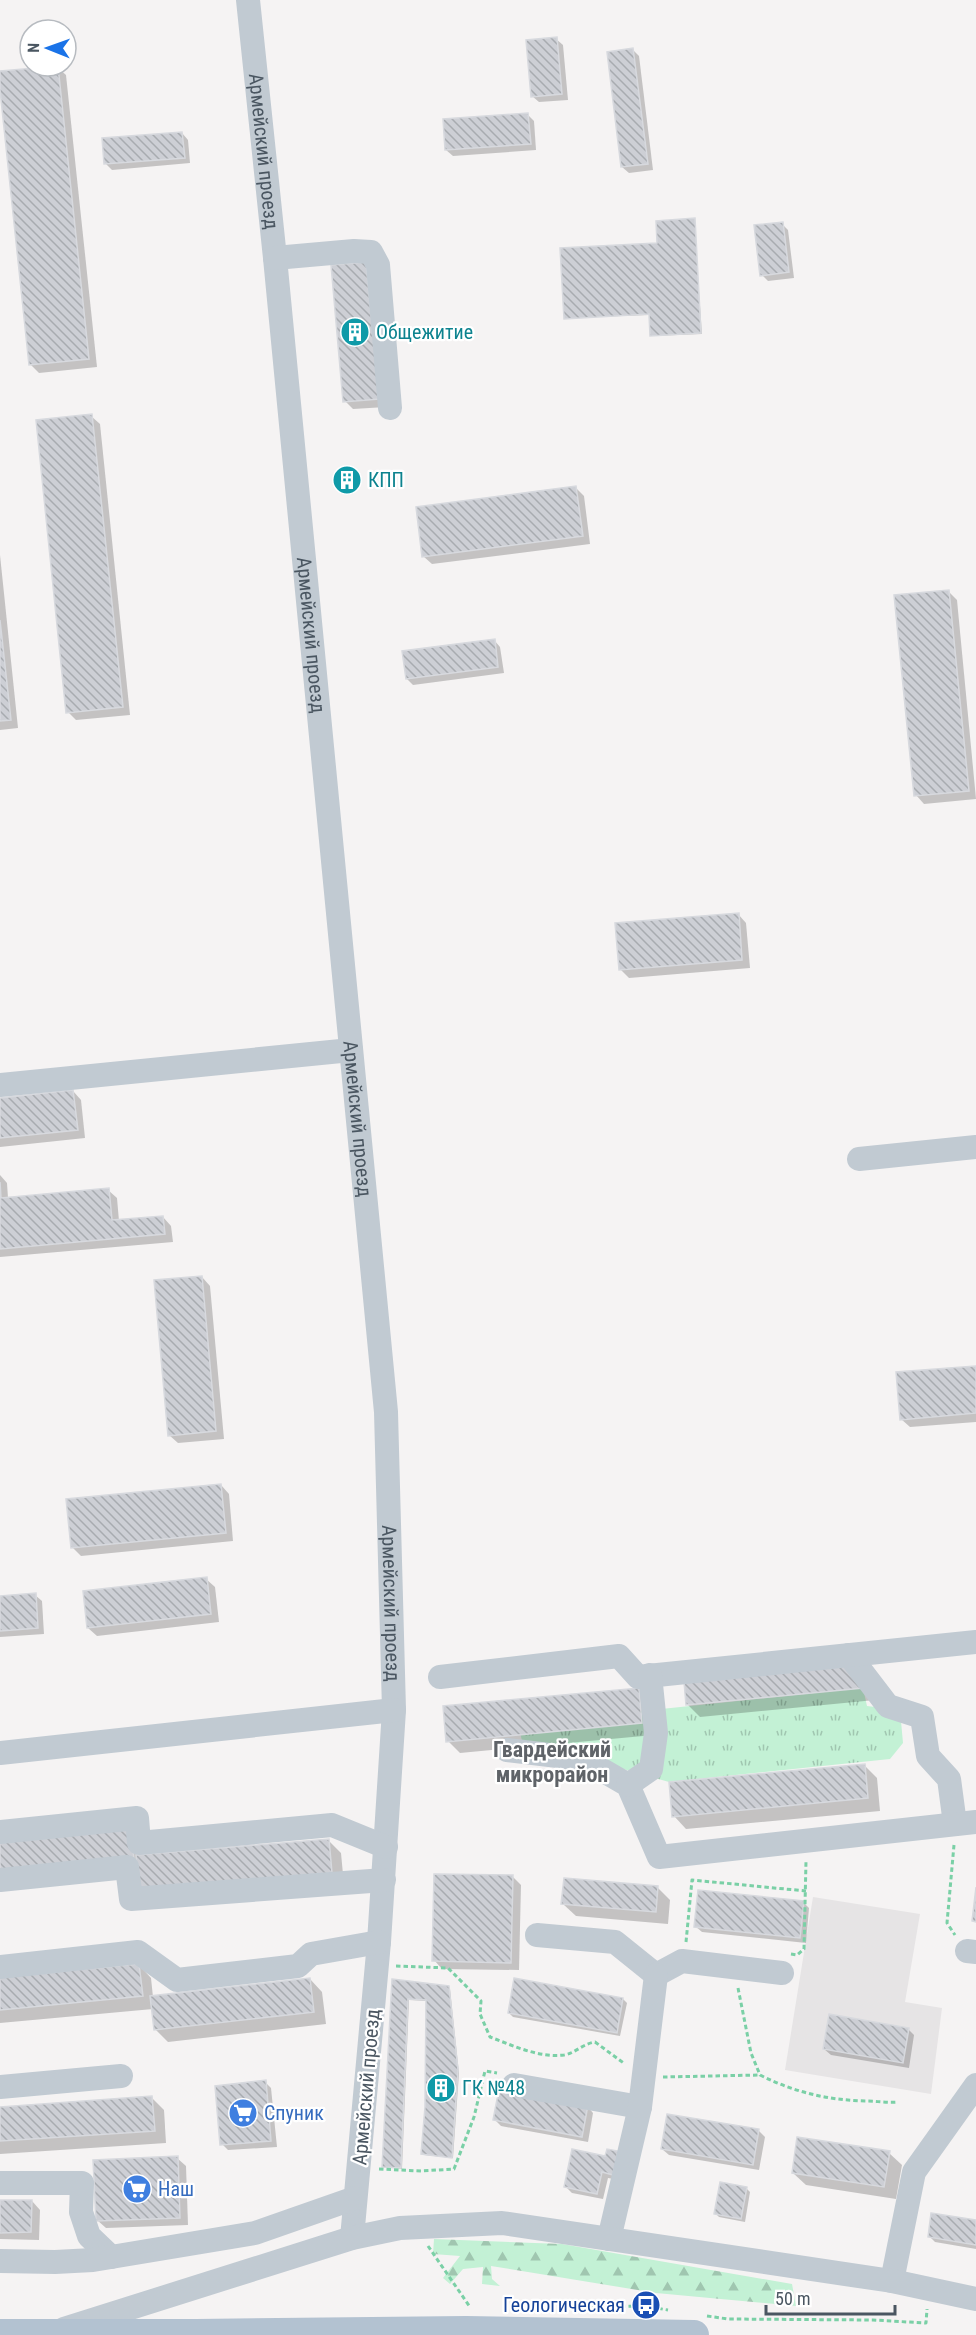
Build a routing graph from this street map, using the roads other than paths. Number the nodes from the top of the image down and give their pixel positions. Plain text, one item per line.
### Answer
1 (248, 0) edge
2 (275, 258) junction
3 (390, 408) dead end
4 (351, 1050) junction
5 (0, 1085) edge
6 (976, 1147) edge
7 (859, 1159) dead end
8 (976, 1642) edge
9 (849, 1655) junction
10 (650, 1675) junction
11 (440, 1677) dead end
12 (394, 1710) junction
13 (507, 1750) dead end
14 (0, 1753) edge
15 (628, 1785) junction
16 (966, 1823) edge
17 (0, 1832) edge
18 (386, 1847) junction
19 (0, 1880) edge
20 (384, 1880) junction
21 (537, 1935) dead end
22 (378, 1953) junction
23 (784, 1963) road end
24 (0, 1967) edge
25 (656, 1976) junction
26 (121, 2076) dead end
27 (510, 2080) road end
28 (976, 2085) edge
29 (0, 2087) edge
30 (640, 2108) junction
31 (0, 2183) edge
32 (356, 2198) junction
33 (352, 2238) junction
34 (609, 2239) junction
35 (111, 2257) junction
36 (0, 2261) edge
37 (892, 2281) junction
38 (976, 2299) edge
39 (700, 2325) edge
40 (50, 2333) junction
41 (0, 2334) edge
42 (194, 2335) edge
43 (601, 2335) edge

1 - 2 street, Армейский проезд
2 - 3 street
2 - 4 street, Армейский проезд
4 - 5 street
4 - 12 street, Армейский проезд
6 - 7 street
8 - 9 street
9 - 10 street
9 - 16 street
10 - 11 street
10 - 15 street
12 - 14 street
12 - 18 street, Армейский проезд
13 - 15 street
15 - 16 street
17 - 18 street
18 - 20 street, Армейский проезд
19 - 20 street
20 - 22 street, Армейский проезд
21 - 25 street
22 - 24 street
22 - 32 street, Армейский проезд
23 - 25 street
25 - 30 street
26 - 29 street
27 - 30 street
28 - 37 street
30 - 34 street
31 - 35 street
32 - 33 street, Армейский проезд
32 - 35 street
33 - 34 street
33 - 40 street
34 - 37 street
35 - 36 street
37 - 38 street
39 - 43 main road
40 - 41 main road
40 - 42 main road
42 - 43 main road

